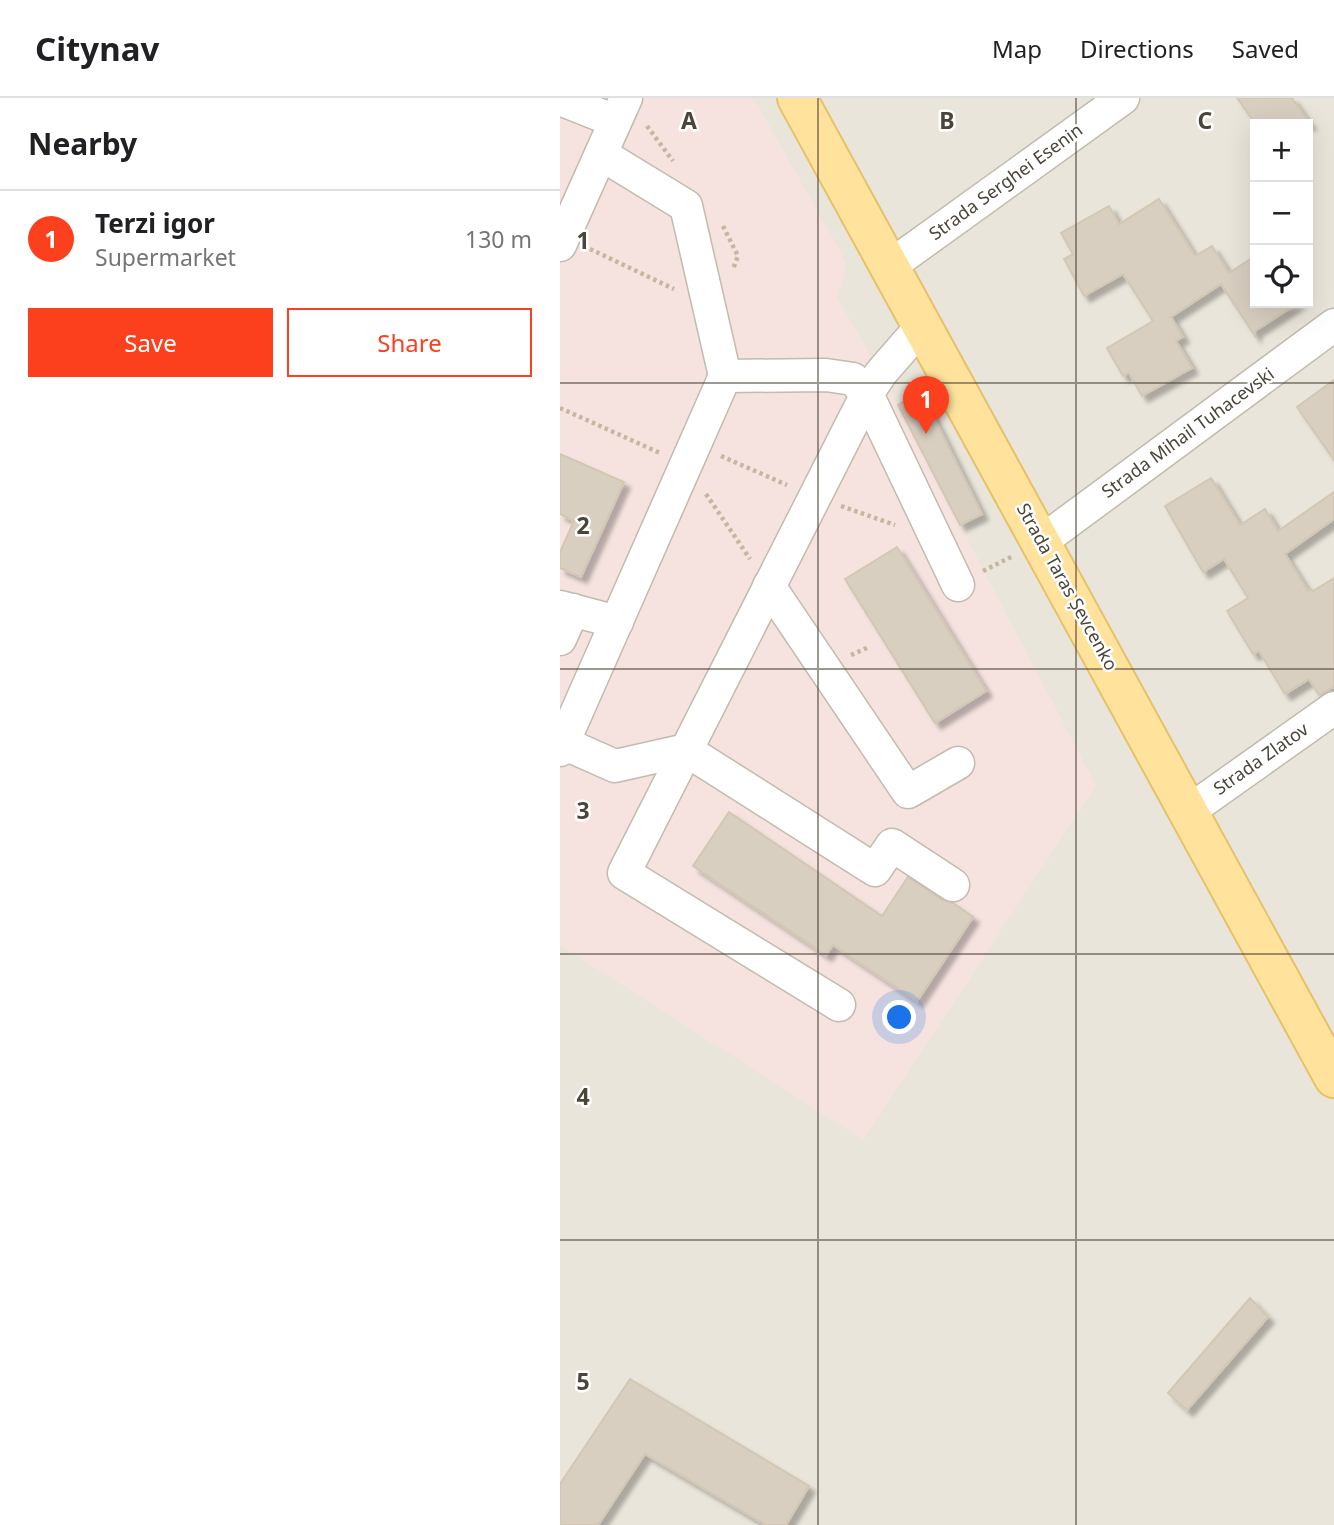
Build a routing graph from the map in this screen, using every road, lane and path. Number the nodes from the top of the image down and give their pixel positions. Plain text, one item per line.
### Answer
1 (797, 98) edge
2 (1123, 98) edge
3 (560, 99) edge
4 (620, 110) edge
5 (601, 154) junction
6 (560, 245) edge
7 (890, 266) junction
8 (1334, 325) edge
9 (922, 326) junction
10 (725, 376) junction
11 (867, 394) junction
12 (560, 408) edge
13 (686, 465) junction
14 (1041, 541) junction
15 (958, 585) joint
16 (769, 586) junction
17 (566, 608) edge
18 (617, 622) junction
19 (560, 639) edge
20 (1334, 708) edge
21 (561, 744) edge
22 (686, 750) junction
23 (958, 763) dead end
24 (1189, 811) junction
25 (953, 885) dead end
26 (839, 1005) dead end
27 (1334, 1078) edge

1 - 7 main road, Strada Taras Șevcenko
2 - 7 street, Strada Serghei Esenin
3 - 4 street
4 - 5 street
5 - 6 street
5 - 10 street
7 - 9 main road, Strada Taras Șevcenko
8 - 14 street, Strada Mihail Tuhacevski
9 - 11 street
9 - 14 main road, Strada Taras Șevcenko
10 - 11 street
10 - 13 street
11 - 15 street
11 - 16 street
12 - 13 path
13 - 16 path
13 - 18 street
14 - 15 path
14 - 24 main road, Strada Taras Șevcenko
16 - 22 street
16 - 23 street
17 - 18 street
17 - 19 street
18 - 21 street
20 - 24 street, Strada Zlatov
21 - 22 street
22 - 25 street
22 - 26 street
24 - 27 main road, Strada Taras Șevcenko

